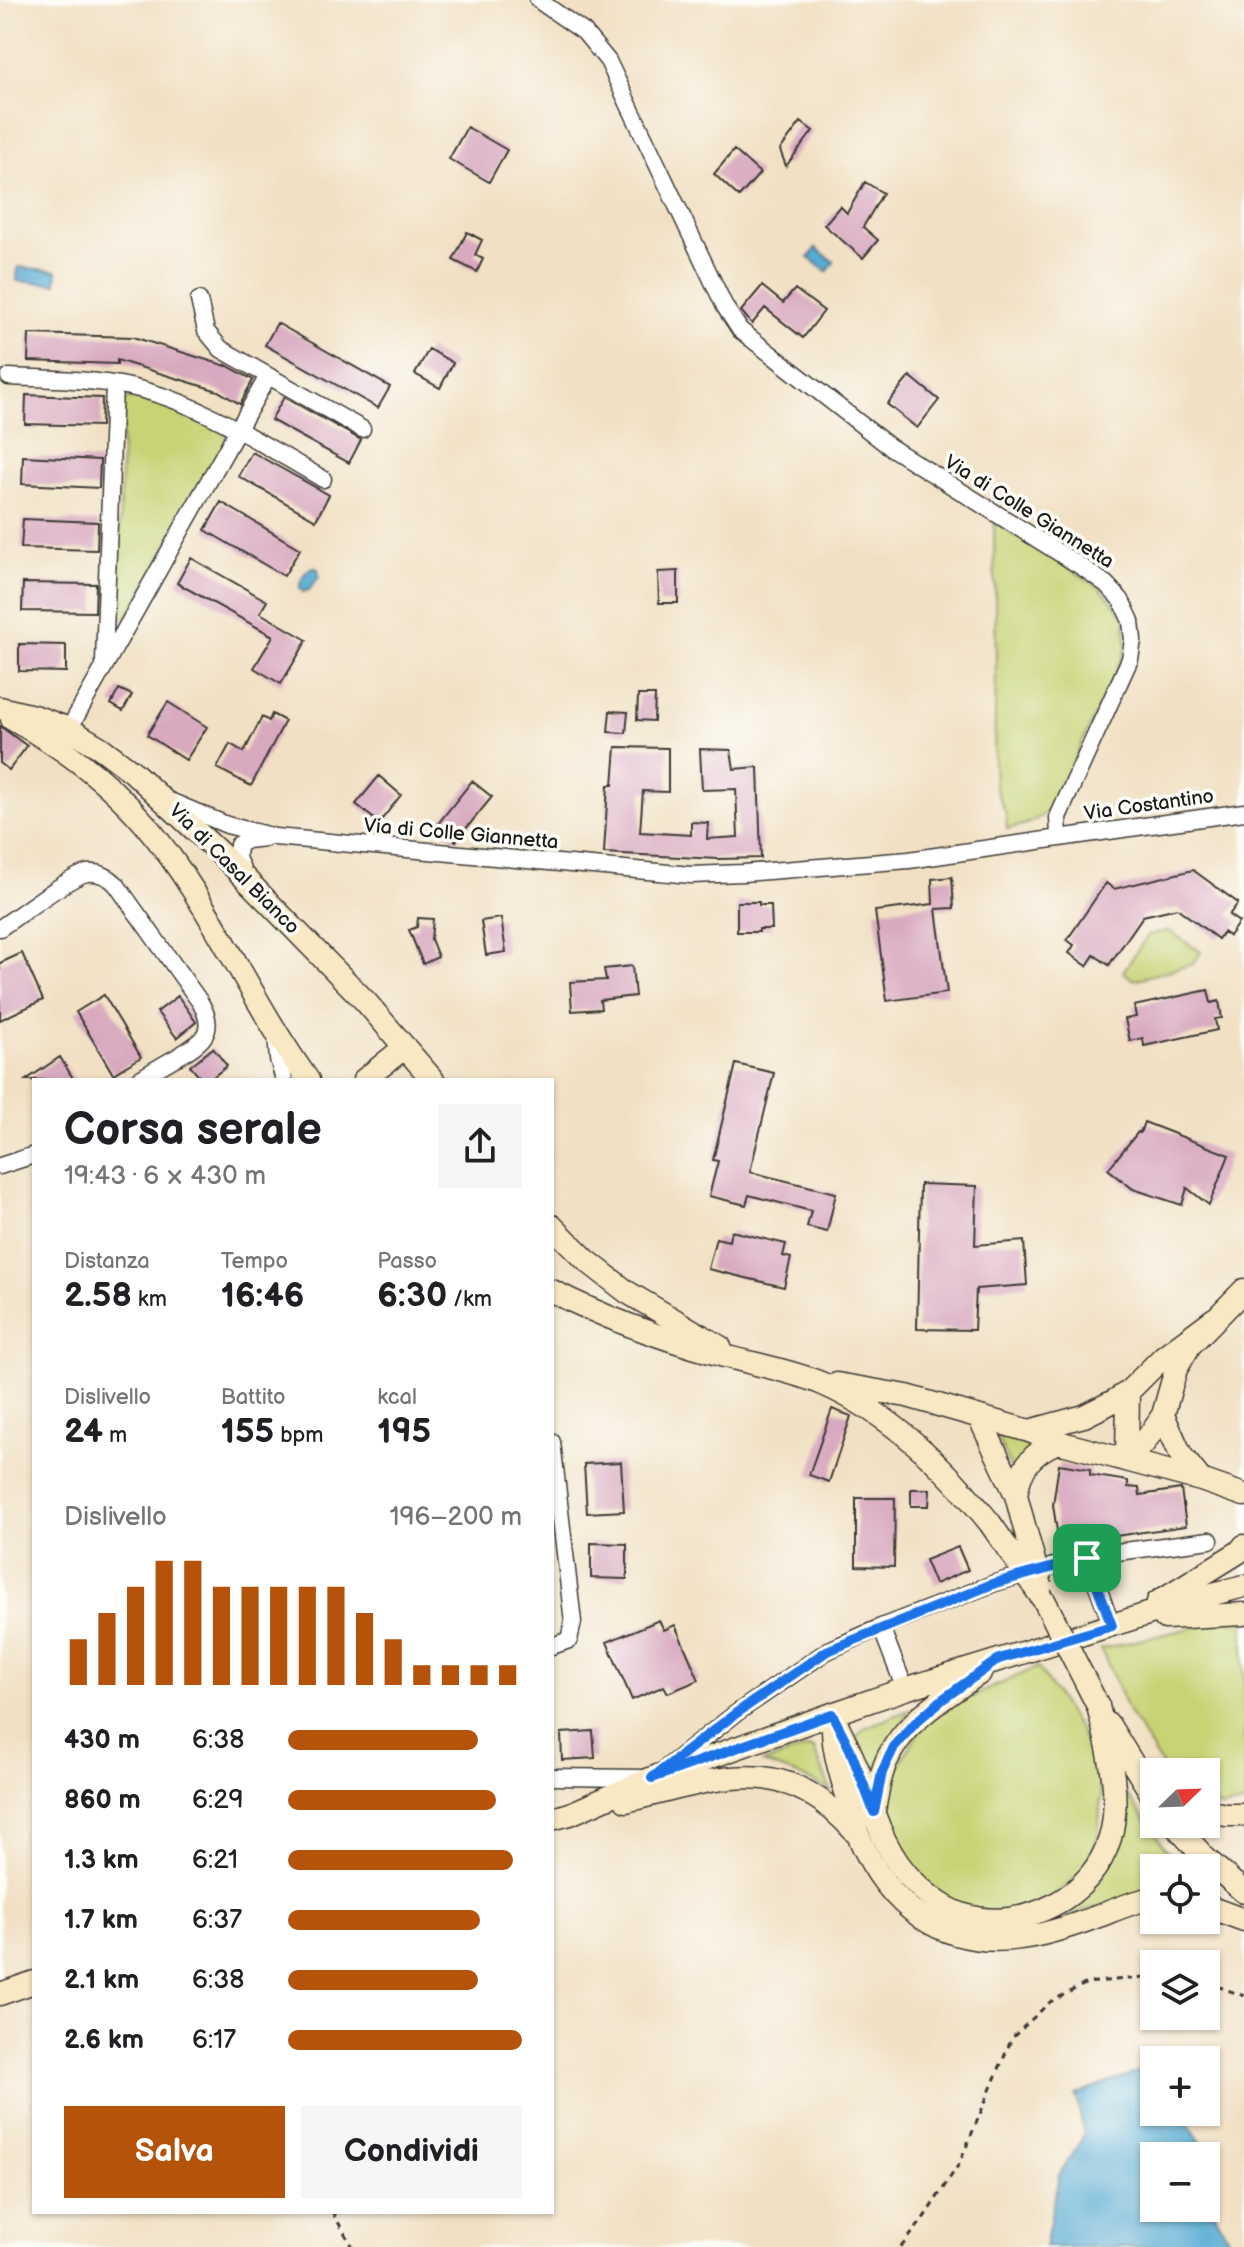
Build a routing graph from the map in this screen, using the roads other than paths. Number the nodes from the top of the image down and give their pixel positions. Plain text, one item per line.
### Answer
1 (538, 0) edge
2 (199, 300) dead end
3 (268, 376) junction
4 (9, 377) dead end
5 (114, 384) junction
6 (362, 429) dead end
7 (238, 430) junction
8 (323, 479) dead end
9 (103, 668) junction
10 (0, 711) edge
11 (69, 729) junction
12 (161, 798) junction
13 (1244, 812) edge
14 (275, 837) junction
15 (1059, 838) junction
16 (252, 886) junction
17 (0, 928) edge
18 (276, 1034) junction
19 (405, 1047) junction
20 (141, 1078) edge
21 (283, 1078) edge
22 (307, 1078) edge
23 (366, 1078) edge
24 (431, 1078) edge
25 (32, 1156) edge
26 (8, 1163) edge
27 (554, 1228) edge
28 (1244, 1290) edge
29 (554, 1292) edge
30 (1214, 1319) junction
31 (749, 1363) junction
32 (808, 1379) junction
33 (1128, 1392) junction
34 (1163, 1415) junction
35 (979, 1417) junction
36 (1029, 1431) junction
37 (1058, 1442) junction
38 (1127, 1459) junction
39 (1201, 1480) junction
40 (555, 1483) edge
41 (1016, 1495) junction
42 (1244, 1495) edge
43 (1210, 1540) dead end
44 (1244, 1546) edge
45 (1087, 1558) junction
46 (1244, 1586) edge
47 (1244, 1594) edge
48 (1209, 1595) junction
49 (1045, 1602) junction
50 (1244, 1614) edge
51 (1118, 1624) junction
52 (881, 1627) junction
53 (554, 1645) edge
54 (999, 1659) junction
55 (905, 1689) junction
56 (1098, 1706) junction
57 (832, 1714) junction
58 (1110, 1727) junction
59 (1141, 1758) edge
60 (1140, 1775) edge
61 (554, 1777) edge
62 (652, 1778) junction
63 (874, 1812) junction
64 (1220, 1814) edge
65 (1244, 1815) edge
66 (561, 1816) edge
67 (859, 1836) junction
68 (1187, 1838) edge
69 (1244, 1892) edge
70 (1140, 1901) edge
71 (1220, 1911) edge
72 (1244, 1920) edge
73 (32, 1983) edge
74 (0, 1994) edge

1 - 15 street, Via di Colle Giannetta
2 - 3 street
3 - 6 street
3 - 7 street
4 - 5 street
5 - 7 street
5 - 9 street
7 - 8 street
7 - 9 street
9 - 11 street
10 - 11 main road, Via di Casal Bianco
10 - 18 main road, Via di Casal Bianco
11 - 12 main road, Via di Casal Bianco
12 - 14 street, Via di Colle Giannetta
12 - 16 main road, Via di Casal Bianco
13 - 15 street, Via Costantino
14 - 15 street, Via di Colle Giannetta
14 - 16 street, Via di Colle Giannetta
16 - 19 main road, Via di Casal Bianco
17 - 20 street
18 - 21 street
18 - 22 main road, Via di Casal Bianco
19 - 23 main road
19 - 24 main road, Via di Casal Bianco
25 - 26 street
27 - 31 main road
28 - 30 main road
29 - 31 main road
30 - 33 main road
30 - 34 main road
31 - 32 main road
32 - 35 main road
32 - 49 main road, bridge
33 - 36 main road
33 - 38 main road
34 - 38 main road
34 - 39 main road
35 - 36 main road
35 - 41 main road
36 - 37 main road
37 - 38 main road
37 - 41 main road
38 - 39 main road
39 - 42 main road
40 - 53 street
41 - 49 main road, bridge
43 - 45 street
44 - 51 main road
45 - 51 street
45 - 52 street
46 - 48 main road
47 - 48 main road
48 - 51 main road
49 - 56 main road, bridge
50 - 51 main road
51 - 54 main road
52 - 55 street
52 - 62 street
54 - 55 main road
54 - 63 main road
55 - 57 main road
56 - 58 main road
56 - 63 main road
57 - 62 main road
57 - 63 main road
57 - 67 main road
58 - 59 main road
58 - 60 main road
61 - 62 street
62 - 66 main road
64 - 65 main road
66 - 67 main road
67 - 70 main road
68 - 69 main road
71 - 72 main road
73 - 74 main road

